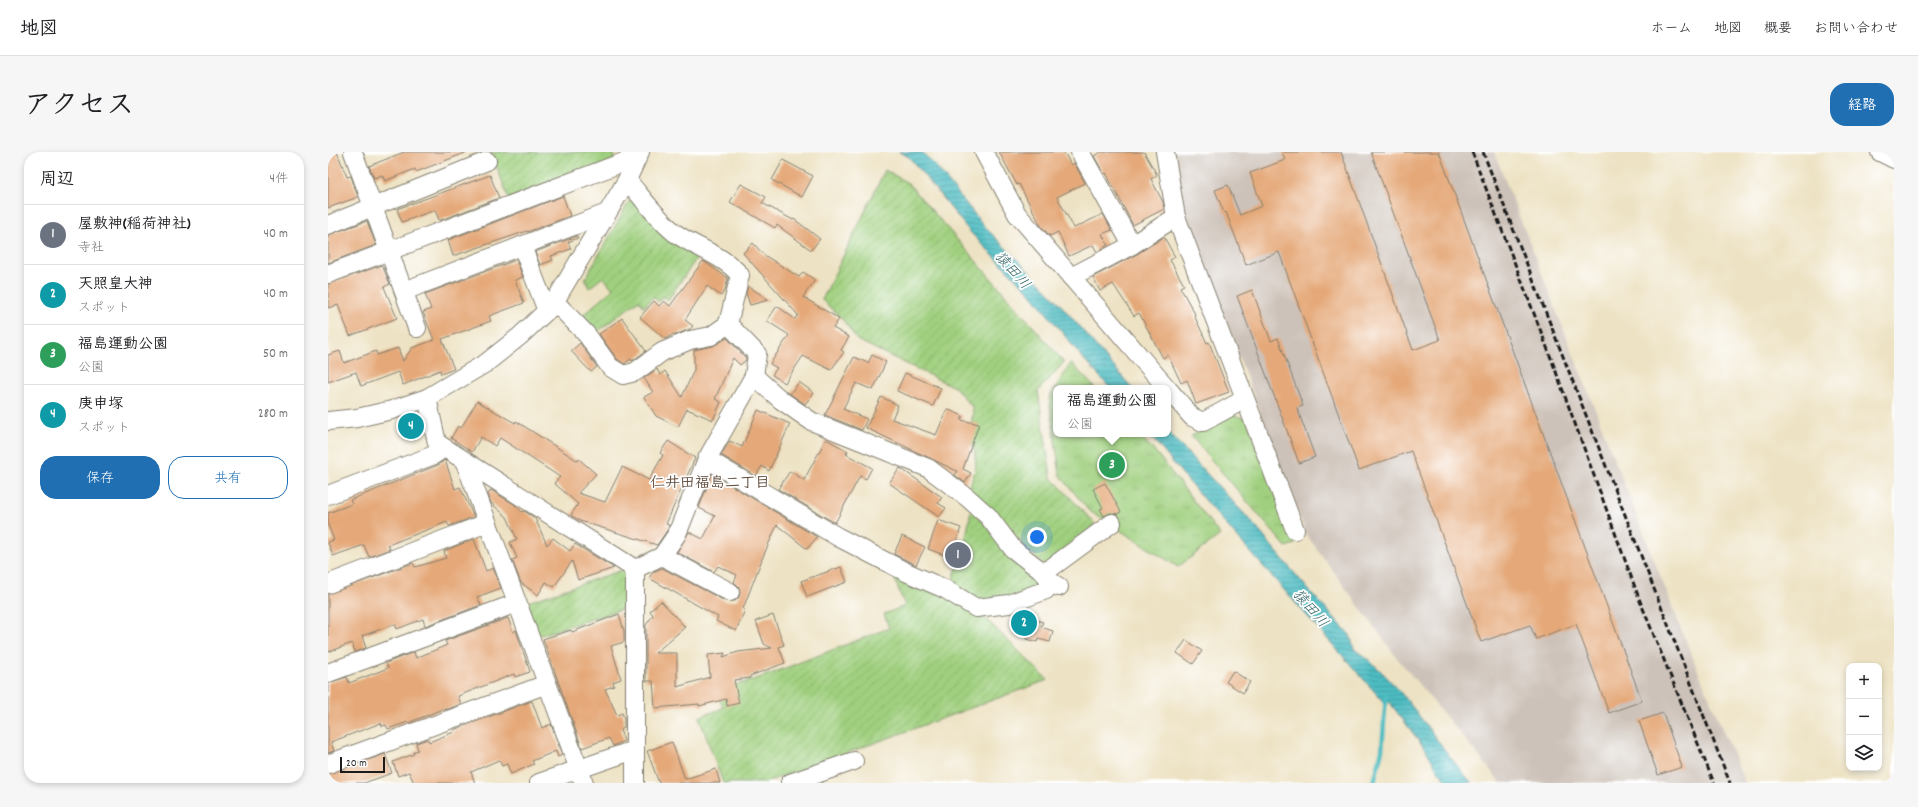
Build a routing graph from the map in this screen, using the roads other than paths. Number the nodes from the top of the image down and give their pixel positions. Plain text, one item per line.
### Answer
1 (353, 152) edge
2 (984, 152) edge
3 (1080, 152) edge
4 (1166, 152) edge
5 (1880, 152) edge
6 (639, 154) edge
7 (1894, 159) edge
8 (487, 161) dead end
9 (627, 180) junction
10 (374, 208) junction
11 (607, 214) junction
12 (1176, 217) junction
13 (328, 225) edge
14 (522, 246) junction
15 (1132, 246) junction
16 (389, 251) junction
17 (328, 274) edge
18 (1071, 277) junction
19 (404, 291) junction
20 (551, 306) junction
21 (728, 324) junction
22 (417, 328) dead end
23 (754, 376) junction
24 (1164, 385) edge
25 (1171, 393) edge
26 (427, 398) junction
27 (1245, 400) junction
28 (328, 421) edge
29 (444, 448) junction
30 (707, 459) junction
31 (465, 462) junction
32 (328, 495) edge
33 (487, 523) junction
34 (1112, 523) dead end
35 (1295, 530) dead end
36 (662, 556) junction
37 (635, 569) junction
38 (1052, 581) junction
39 (328, 584) edge
40 (730, 592) dead end
41 (517, 603) junction
42 (328, 673) edge
43 (547, 684) junction
44 (634, 750) junction
45 (854, 761) dead end
46 (328, 764) edge
47 (581, 776) edge
48 (539, 783) edge
49 (635, 783) edge
50 (790, 783) edge

1 - 10 street
2 - 18 street
3 - 15 street
4 - 12 street
5 - 7 street
6 - 9 street
6 - 16 street
8 - 10 street
9 - 11 street
9 - 21 street
10 - 13 street
10 - 16 street
11 - 14 street
11 - 20 street
12 - 15 street
12 - 27 street
14 - 19 street
14 - 20 street
15 - 18 street
16 - 17 street
16 - 19 street
18 - 24 street
19 - 22 street
20 - 21 street
20 - 26 street
21 - 23 street
23 - 30 street
23 - 38 street
25 - 27 street
26 - 28 street
26 - 29 street
27 - 35 street
29 - 31 street
29 - 32 street
30 - 36 street
30 - 38 street
31 - 33 street
31 - 37 street
33 - 39 street
33 - 41 street
34 - 38 street
36 - 37 street
36 - 40 street
37 - 44 street
41 - 42 street
41 - 43 street
43 - 46 street
43 - 47 street
44 - 47 street
44 - 49 street
45 - 50 street
47 - 48 street

